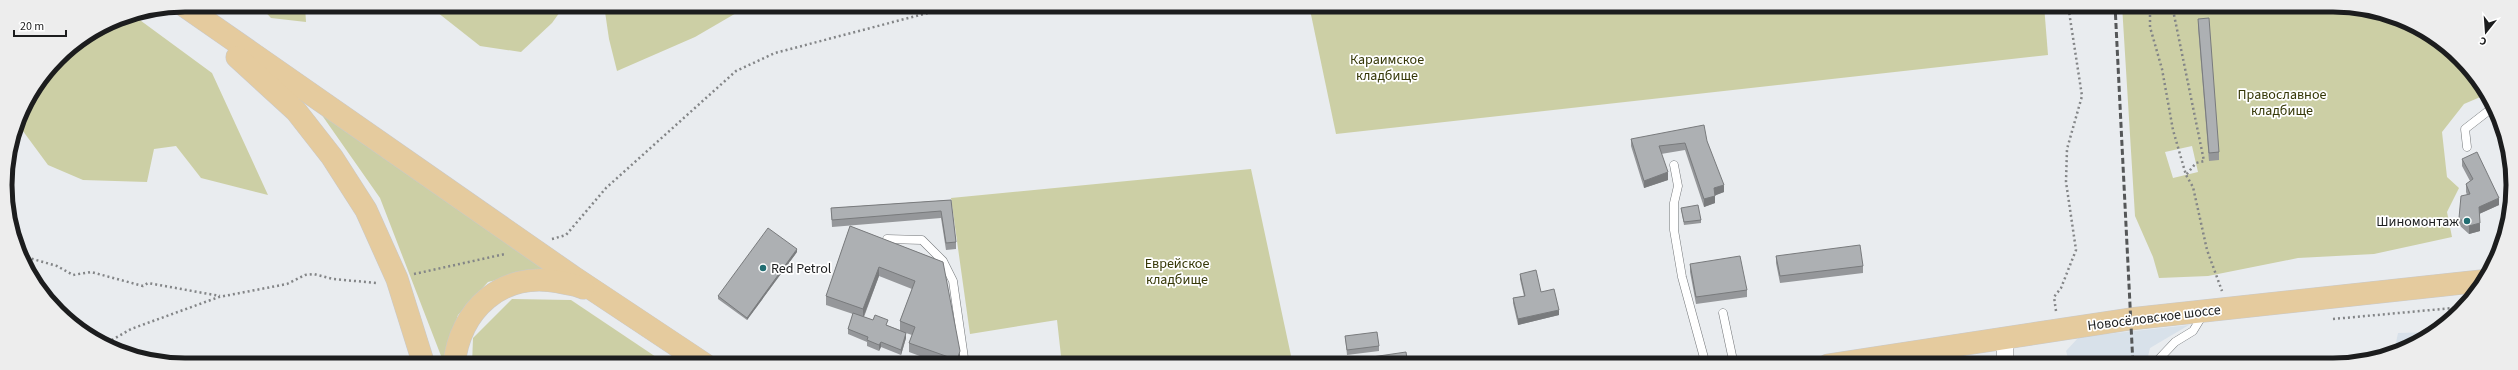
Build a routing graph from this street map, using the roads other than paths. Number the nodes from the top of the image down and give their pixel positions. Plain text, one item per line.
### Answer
1 (186, 12) edge
2 (193, 12) edge
3 (2489, 110) edge
4 (2467, 147) dead end
5 (1674, 165) dead end
6 (887, 239) edge
7 (2477, 281) edge
8 (627, 310) junction
9 (2206, 311) junction
10 (1723, 313) dead end
11 (2005, 339) junction
12 (422, 358) edge
13 (455, 358) edge
14 (696, 358) edge
15 (964, 358) edge
16 (1704, 358) edge
17 (1733, 358) edge
18 (1877, 358) edge
19 (2005, 358) edge
20 (2160, 358) edge

1 - 12 main road
2 - 8 main road
3 - 4 lane
5 - 16 lane
6 - 15 lane
7 - 9 main road, Новосёловское шоссе
8 - 13 main road
8 - 14 main road
9 - 11 main road, Новосёловское шоссе
9 - 20 lane
10 - 17 lane
11 - 18 main road, Новосёловское шоссе
11 - 19 street

